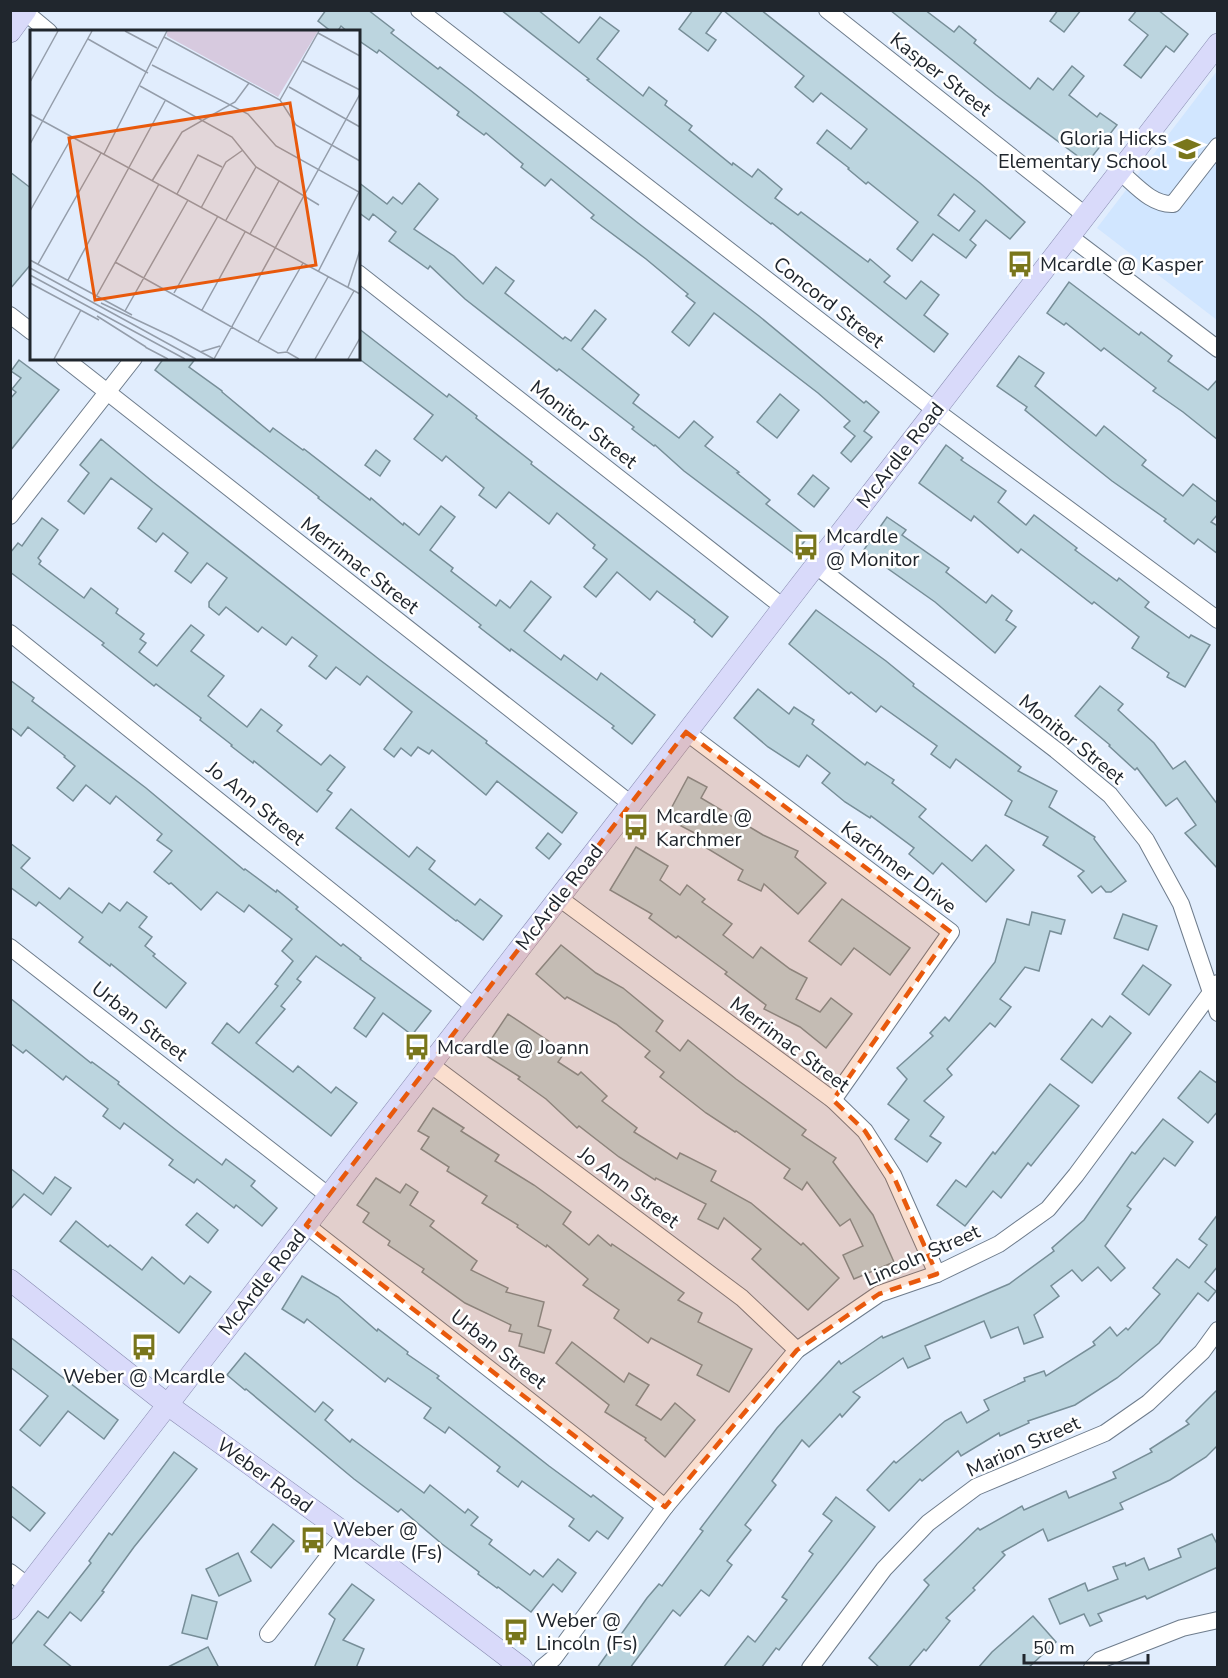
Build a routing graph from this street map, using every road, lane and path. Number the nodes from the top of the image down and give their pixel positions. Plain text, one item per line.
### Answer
1 (418, 10) edge
2 (827, 10) edge
3 (25, 11) edge
4 (47, 30) edge
5 (10, 32) edge
6 (1218, 44) edge
7 (1218, 146) edge
8 (1119, 171) junction
9 (1086, 214) junction
10 (1069, 236) junction
11 (360, 275) edge
12 (10, 315) edge
13 (30, 330) edge
14 (1218, 350) edge
15 (66, 360) edge
16 (132, 360) edge
17 (107, 393) junction
18 (935, 410) junction
19 (10, 516) edge
20 (815, 565) junction
21 (783, 607) junction
22 (1218, 620) edge
23 (10, 633) edge
24 (686, 732) junction
25 (631, 804) junction
26 (559, 898) junction
27 (10, 947) edge
28 (1214, 987) edge
29 (475, 1007) junction
30 (1218, 1013) edge
31 (430, 1064) junction
32 (833, 1100) junction
33 (329, 1196) junction
34 (306, 1225) junction
35 (937, 1274) junction
36 (10, 1280) edge
37 (1218, 1330) edge
38 (797, 1350) junction
39 (168, 1404) junction
40 (666, 1507) junction
41 (346, 1534) junction
42 (10, 1572) edge
43 (28, 1586) junction
44 (10, 1609) edge
45 (1218, 1620) edge
46 (268, 1635) dead end
47 (522, 1668) edge
48 (542, 1668) edge
49 (810, 1668) edge
50 (1092, 1668) edge

1 - 18 street, Concord Street
2 - 9 street, Kasper Street
3 - 4 street
3 - 5 main road
6 - 8 main road, McArdle Road
7 - 8 street
8 - 9 main road, McArdle Road
9 - 10 main road, McArdle Road
10 - 14 street
10 - 18 main road, McArdle Road
11 - 21 street, Monitor Street
12 - 13 street
15 - 17 street, Merrimac Street
16 - 17 street
17 - 19 street
17 - 25 street, Merrimac Street
18 - 20 main road, McArdle Road
18 - 22 street, Concord Street
20 - 21 main road, McArdle Road
20 - 28 street, Monitor Street
21 - 24 main road, McArdle Road
23 - 29 street, Jo Ann Street
24 - 25 main road, McArdle Road
24 - 32 street, Karchmer Drive
25 - 26 main road, McArdle Road
26 - 29 main road, McArdle Road
26 - 32 street, Merrimac Street
27 - 33 street, Urban Street
28 - 30 street, Monitor Street
28 - 35 street, Lincoln Street
29 - 31 main road, McArdle Road
31 - 33 main road, McArdle Road
31 - 38 street, Jo Ann Street
32 - 35 street, Merrimac Street
33 - 34 main road, McArdle Road
34 - 39 main road, McArdle Road
34 - 40 street, Urban Street
35 - 38 street, Lincoln Street
36 - 39 main road, Weber Road
37 - 49 street, Marion Street
38 - 40 street, Lincoln Street
39 - 41 main road, Weber Road
39 - 43 main road, McArdle Road
40 - 48 street, Lincoln Street
41 - 46 street
41 - 47 main road, Weber Road
42 - 43 street
43 - 44 main road, McArdle Road
45 - 50 street

